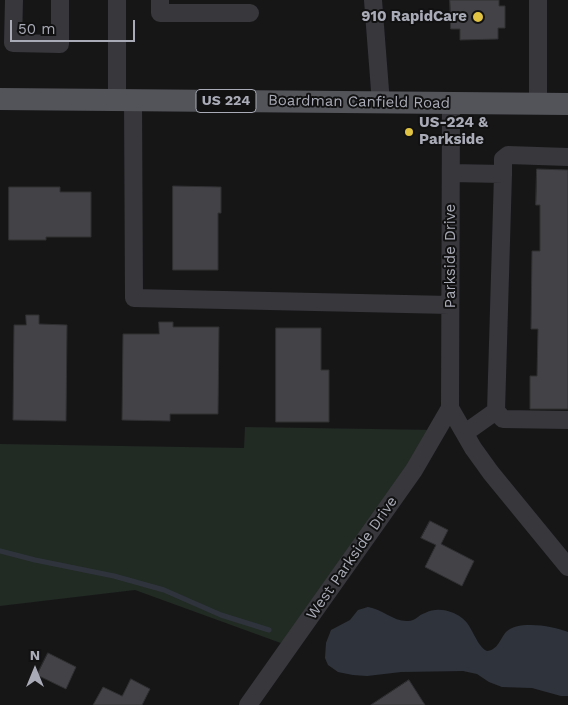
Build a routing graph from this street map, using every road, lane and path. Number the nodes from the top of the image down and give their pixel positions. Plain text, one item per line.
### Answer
1 (14, 0) edge
2 (60, 0) edge
3 (117, 0) edge
4 (160, 0) edge
5 (373, 0) edge
6 (538, 0) edge
7 (250, 13) dead end
8 (7, 28) edge
9 (0, 99) edge
10 (125, 100) junction
11 (381, 103) junction
12 (451, 104) junction
13 (538, 104) junction
14 (568, 104) edge
15 (568, 156) edge
16 (451, 173) junction
17 (502, 174) junction
18 (450, 305) junction
19 (450, 408) junction
20 (496, 411) junction
21 (568, 420) edge
22 (465, 433) junction
23 (568, 567) edge
24 (248, 705) edge

1 - 8 street
2 - 8 street
3 - 10 street
4 - 7 street
5 - 11 street
6 - 13 street
9 - 10 main road, Boardman Canfield Road / US 224
10 - 11 main road, Boardman Canfield Road / US 224
10 - 18 street
11 - 12 main road, Boardman Canfield Road / US 224
12 - 13 main road, Boardman Canfield Road / US 224
12 - 16 street, Parkside Drive
13 - 14 main road, Boardman Canfield Road / US 224
15 - 17 street
16 - 17 street
16 - 18 street, Parkside Drive
17 - 20 street
18 - 19 street, Parkside Drive
19 - 22 street
19 - 24 street, West Parkside Drive
20 - 21 street
20 - 22 street
22 - 23 street

